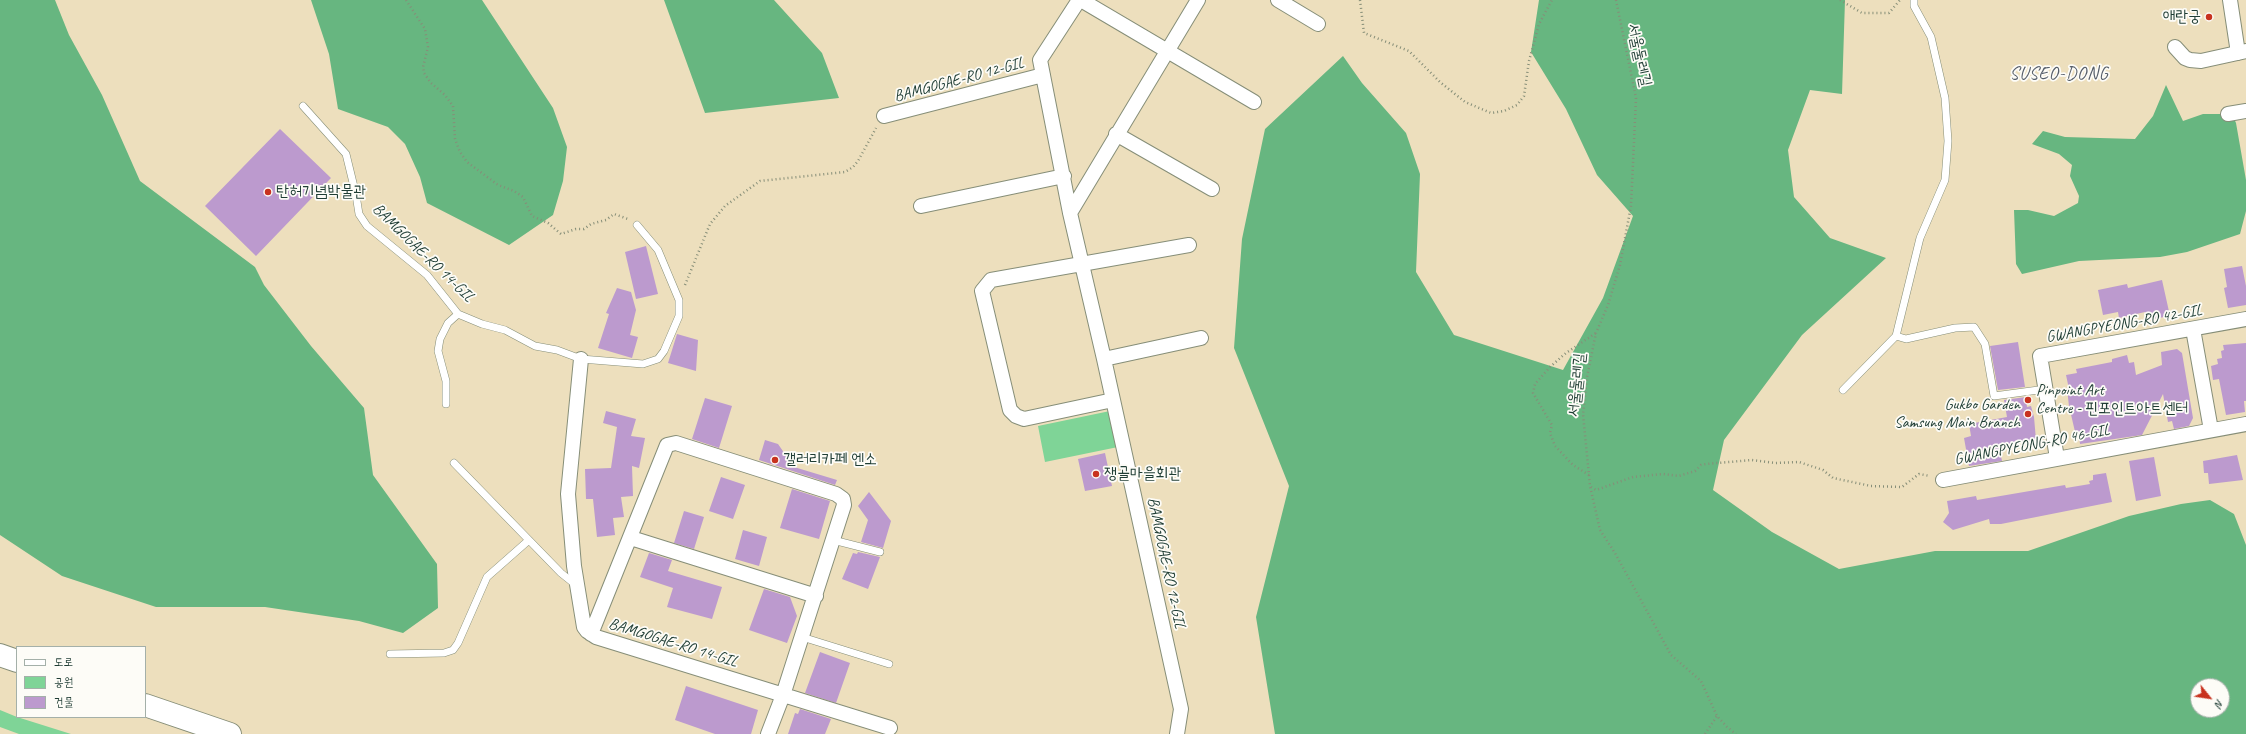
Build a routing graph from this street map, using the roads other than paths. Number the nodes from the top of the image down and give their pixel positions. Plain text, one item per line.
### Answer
1 (1080, 0) edge
2 (1198, 0) edge
3 (1278, 0) edge
4 (1914, 0) edge
5 (2230, 0) edge
6 (1318, 24) dead end
7 (2175, 47) dead end
8 (1168, 51) junction
9 (2242, 52) edge
10 (1042, 75) junction
11 (1254, 102) dead end
12 (303, 106) dead end
13 (2246, 111) edge
14 (2228, 114) dead end
15 (884, 116) road end
16 (1116, 134) junction
17 (1064, 176) junction
18 (1212, 189) dead end
19 (921, 206) dead end
20 (1070, 214) junction
21 (637, 225) road end
22 (1189, 245) dead end
23 (1082, 264) junction
24 (458, 314) junction
25 (2246, 319) edge
26 (2193, 329) junction
27 (1896, 336) junction
28 (1201, 338) dead end
29 (1104, 358) junction
30 (581, 359) junction
31 (2046, 389) junction
32 (1843, 390) dead end
33 (1113, 400) junction
34 (446, 404) dead end
35 (2246, 424) edge
36 (2211, 430) junction
37 (2057, 458) junction
38 (454, 463) dead end
39 (1943, 480) road end
40 (631, 538) junction
41 (529, 540) junction
42 (833, 540) junction
43 (880, 552) dead end
44 (578, 586) junction
45 (816, 596) junction
46 (591, 634) junction
47 (802, 637) junction
48 (390, 654) dead end
49 (0, 655) edge
50 (16, 661) edge
51 (889, 664) dead end
52 (783, 696) junction
53 (146, 706) edge
54 (190, 728) edge
55 (890, 728) dead end
56 (230, 734) edge
57 (768, 734) edge
58 (1177, 734) edge

1 - 8 street, BAMGOGAE-RO 12-GIL
1 - 10 street, BAMGOGAE-RO 12-GIL
2 - 8 street
3 - 6 street
4 - 27 lane
5 - 9 street
7 - 9 street
8 - 11 street, BAMGOGAE-RO 12-GIL
8 - 16 street
10 - 15 street, BAMGOGAE-RO 12-GIL
10 - 17 street, BAMGOGAE-RO 12-GIL
12 - 24 lane, BAMGOGAE-RO 14-GIL
13 - 14 street
16 - 18 street
16 - 20 street
17 - 19 street
17 - 20 street, BAMGOGAE-RO 12-GIL
20 - 23 street, BAMGOGAE-RO 12-GIL
21 - 30 lane, BAMGOGAE-RO 14-GIL
22 - 23 street
23 - 29 street, BAMGOGAE-RO 12-GIL
23 - 33 street
24 - 30 lane, BAMGOGAE-RO 14-GIL
24 - 34 lane
25 - 26 street, GWANGPYEONG-RO 42-GIL
26 - 31 street, GWANGPYEONG-RO 42-GIL
26 - 36 street
27 - 31 lane
27 - 32 lane
28 - 29 street
29 - 33 street, BAMGOGAE-RO 12-GIL
30 - 44 street, BAMGOGAE-RO 14-GIL
31 - 37 street, GWANGPYEONG-RO 42-GIL
33 - 58 street, BAMGOGAE-RO 12-GIL
35 - 36 street, GWANGPYEONG-RO 46-GIL
36 - 37 street, GWANGPYEONG-RO 46-GIL
37 - 39 street, GWANGPYEONG-RO 46-GIL
38 - 41 lane
40 - 42 street
40 - 45 street
40 - 46 street
41 - 44 lane
41 - 48 lane
42 - 43 lane
42 - 45 street
44 - 46 street, BAMGOGAE-RO 14-GIL
45 - 47 street
46 - 52 street, BAMGOGAE-RO 14-GIL
47 - 51 lane
47 - 52 street
49 - 50 main road
52 - 55 street, BAMGOGAE-RO 14-GIL
52 - 57 street
53 - 54 main road
54 - 56 main road

